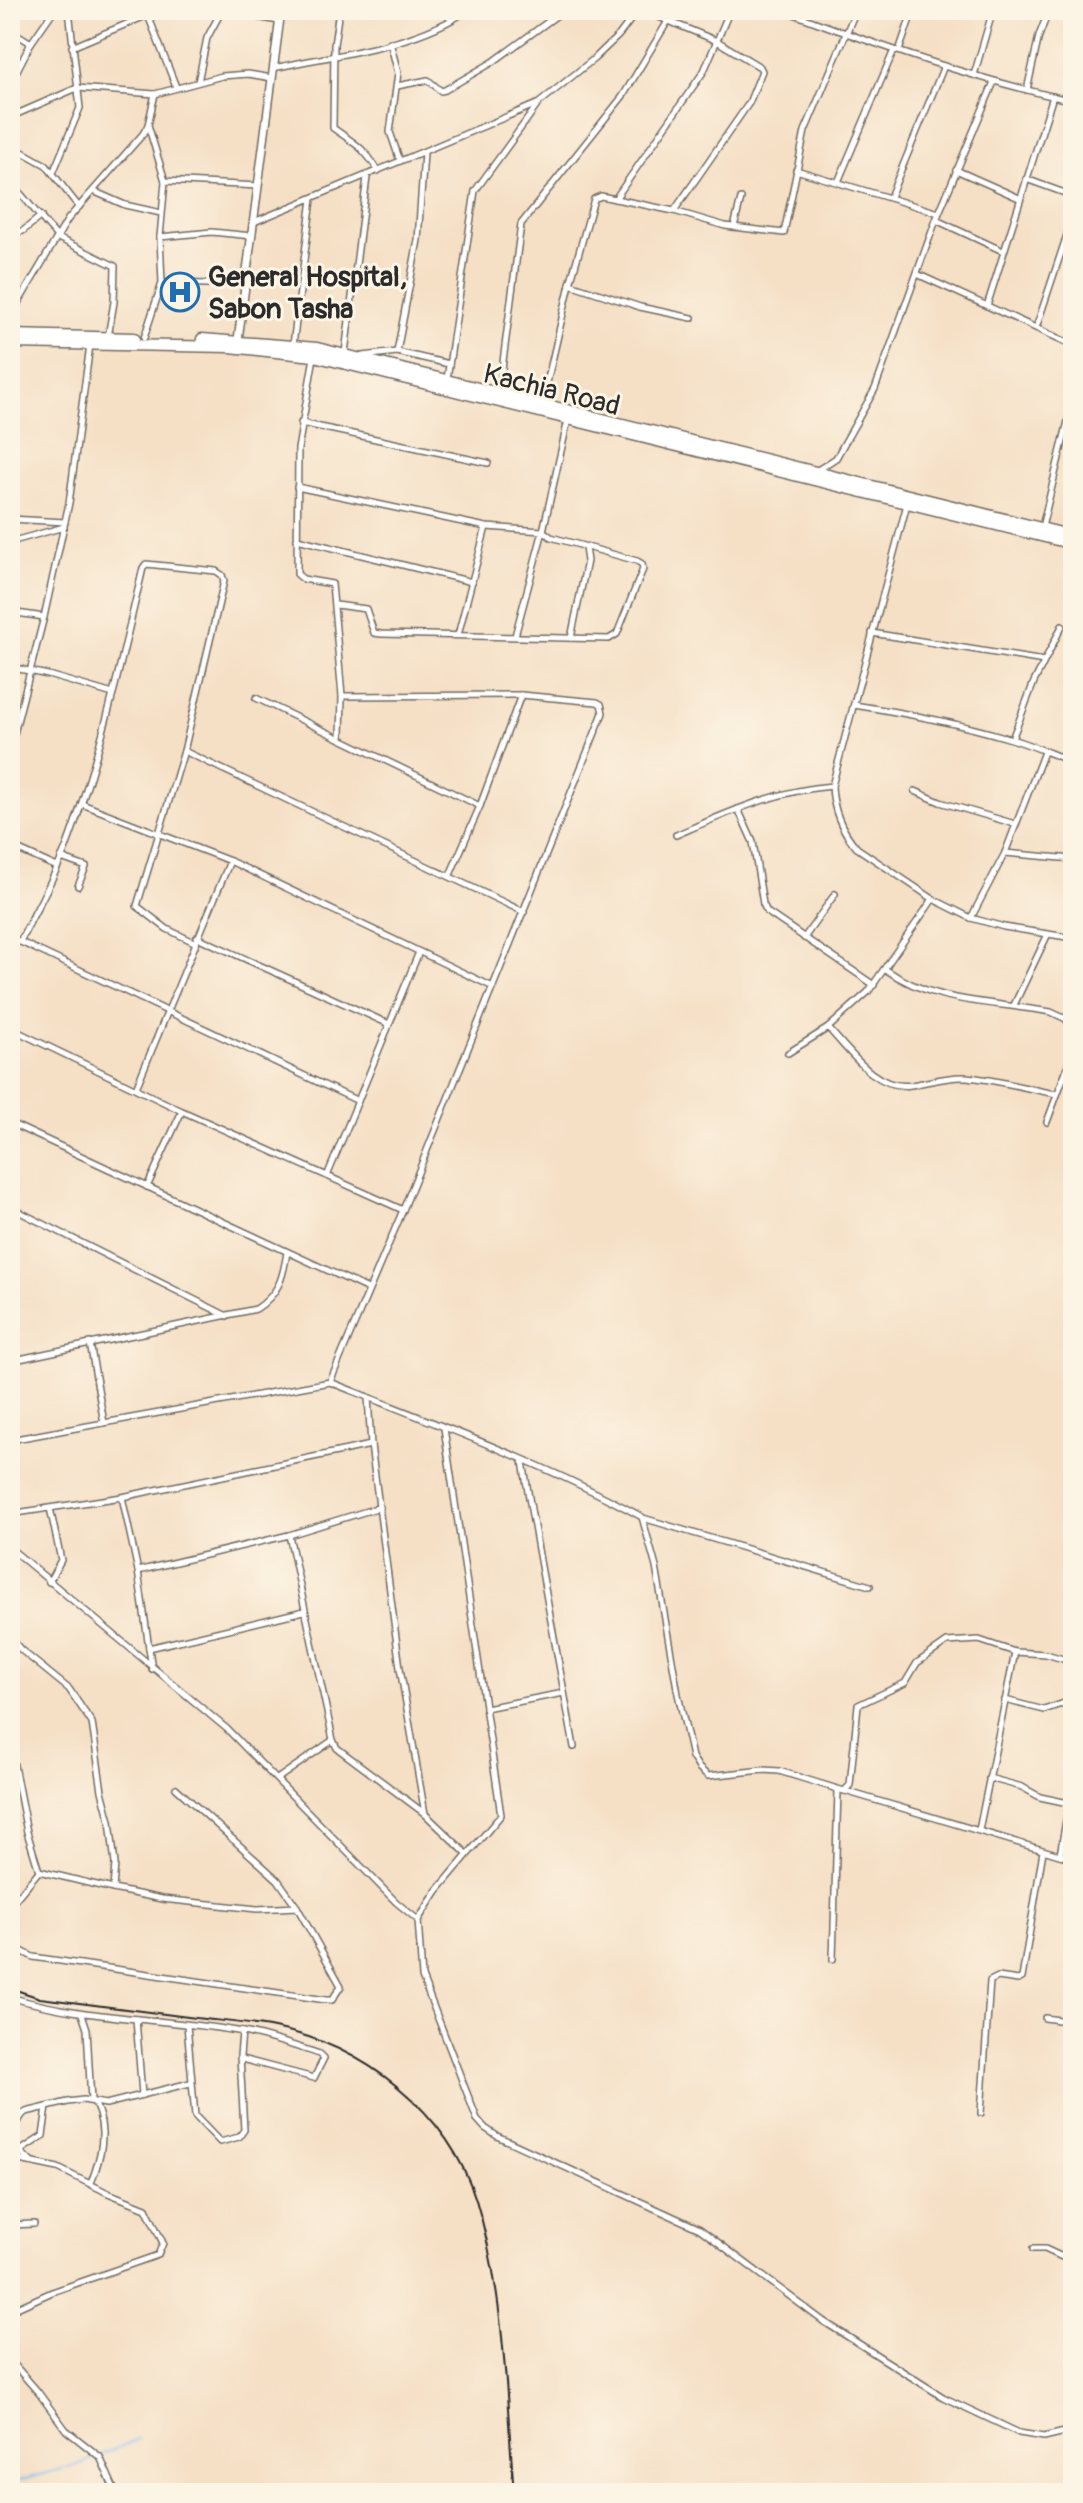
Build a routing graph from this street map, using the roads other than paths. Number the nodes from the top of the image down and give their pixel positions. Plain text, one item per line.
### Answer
1 (54, 10) edge
2 (69, 10) edge
3 (222, 10) edge
4 (281, 10) edge
5 (339, 10) edge
6 (468, 10) edge
7 (564, 10) edge
8 (640, 10) edge
9 (668, 10) edge
10 (730, 10) edge
11 (856, 10) edge
12 (913, 10) edge
13 (993, 10) edge
14 (1049, 10) edge
15 (787, 11) edge
16 (147, 12) edge
17 (666, 20) junction
18 (280, 21) junction
19 (10, 30) edge
20 (849, 32) junction
21 (717, 41) junction
22 (390, 42) junction
23 (31, 43) junction
24 (72, 47) junction
25 (897, 51) junction
26 (335, 54) junction
27 (944, 66) junction
28 (274, 68) junction
29 (974, 75) junction
30 (273, 78) junction
31 (198, 82) junction
32 (994, 82) junction
33 (10, 84) edge
34 (397, 86) junction
35 (77, 88) junction
36 (176, 88) junction
37 (1027, 90) junction
38 (155, 94) junction
39 (1053, 96) junction
40 (1073, 101) edge
41 (539, 103) junction
42 (10, 117) edge
43 (148, 125) junction
44 (10, 145) edge
45 (424, 153) junction
46 (400, 161) junction
47 (796, 170) junction
48 (956, 170) junction
49 (378, 171) junction
50 (53, 173) junction
51 (367, 176) junction
52 (1026, 179) junction
53 (10, 181) edge
54 (165, 181) junction
55 (838, 182) junction
56 (258, 186) junction
57 (93, 191) junction
58 (1073, 196) edge
59 (890, 197) junction
60 (312, 198) junction
61 (1019, 198) junction
62 (615, 199) junction
63 (741, 199) dead end
64 (79, 207) junction
65 (674, 211) junction
66 (161, 213) junction
67 (41, 216) junction
68 (938, 216) junction
69 (1073, 218) edge
70 (254, 222) junction
71 (734, 227) junction
72 (10, 234) edge
73 (252, 236) junction
74 (160, 237) junction
75 (58, 238) junction
76 (1003, 251) junction
77 (917, 274) junction
78 (162, 283) junction
79 (209, 284) dead end
80 (570, 284) junction
81 (13, 306) edge
82 (987, 306) junction
83 (10, 317) edge
84 (692, 318) dead end
85 (1036, 328) junction
86 (10, 335) edge
87 (108, 337) junction
88 (144, 338) junction
89 (238, 340) junction
90 (10, 343) edge
91 (90, 344) junction
92 (293, 345) junction
93 (1073, 345) edge
94 (397, 352) junction
95 (345, 355) junction
96 (314, 356) junction
97 (358, 357) junction
98 (449, 364) junction
99 (370, 365) junction
100 (446, 380) junction
101 (499, 393) junction
102 (1073, 401) edge
103 (542, 404) junction
104 (569, 418) junction
105 (1070, 422) edge
106 (301, 423) junction
107 (488, 463) dead end
108 (815, 472) junction
109 (297, 487) junction
110 (907, 504) junction
111 (10, 519) edge
112 (64, 525) junction
113 (486, 527) junction
114 (1042, 528) junction
115 (543, 531) junction
116 (1073, 536) edge
117 (297, 539) junction
118 (10, 542) edge
119 (1073, 544) edge
120 (585, 547) junction
121 (472, 582) junction
122 (336, 605) junction
123 (10, 612) edge
124 (44, 617) junction
125 (1062, 626) dead end
126 (872, 633) junction
127 (458, 635) junction
128 (515, 636) junction
129 (571, 638) junction
130 (1044, 661) junction
131 (10, 667) edge
132 (31, 670) junction
133 (114, 694) junction
134 (521, 695) junction
135 (342, 696) junction
136 (256, 698) dead end
137 (854, 705) junction
138 (341, 737) junction
139 (1012, 739) junction
140 (10, 749) edge
141 (184, 751) junction
142 (1044, 752) junction
143 (1073, 762) edge
144 (832, 786) junction
145 (915, 791) dead end
146 (82, 804) junction
147 (480, 806) junction
148 (738, 809) junction
149 (1015, 824) junction
150 (161, 832) junction
151 (676, 835) dead end
152 (10, 846) edge
153 (1005, 853) junction
154 (61, 858) junction
155 (1073, 859) edge
156 (230, 861) junction
157 (57, 867) junction
158 (450, 875) junction
159 (78, 886) dead end
160 (835, 894) dead end
161 (933, 899) junction
162 (524, 912) junction
163 (971, 918) junction
164 (1048, 934) junction
165 (10, 937) edge
166 (804, 938) junction
167 (1073, 938) edge
168 (195, 940) junction
169 (20, 942) junction
170 (419, 952) junction
171 (885, 969) junction
172 (874, 985) junction
173 (493, 987) junction
174 (1014, 1005) junction
175 (167, 1011) junction
176 (389, 1024) junction
177 (10, 1028) edge
178 (828, 1028) junction
179 (1073, 1031) edge
180 (1073, 1052) edge
181 (788, 1053) dead end
182 (136, 1088) junction
183 (1057, 1094) junction
184 (358, 1101) junction
185 (182, 1111) junction
186 (1047, 1122) dead end
187 (10, 1123) edge
188 (328, 1174) junction
189 (147, 1187) junction
190 (10, 1207) edge
191 (403, 1210) junction
192 (287, 1252) junction
193 (368, 1289) junction
194 (227, 1316) junction
195 (90, 1343) junction
196 (10, 1361) edge
197 (330, 1382) junction
198 (368, 1397) junction
199 (104, 1423) junction
200 (444, 1428) junction
201 (10, 1440) edge
202 (371, 1445) junction
203 (523, 1460) junction
204 (122, 1497) junction
205 (380, 1507) junction
206 (50, 1508) junction
207 (10, 1514) edge
208 (642, 1517) junction
209 (289, 1535) junction
210 (10, 1548) edge
211 (138, 1571) junction
212 (49, 1582) junction
213 (870, 1586) dead end
214 (304, 1611) junction
215 (10, 1637) edge
216 (149, 1648) junction
217 (1015, 1652) junction
218 (1073, 1662) edge
219 (152, 1669) junction
220 (564, 1693) junction
221 (1005, 1700) junction
222 (1073, 1700) edge
223 (485, 1708) junction
224 (333, 1740) junction
225 (10, 1745) edge
226 (574, 1747) dead end
227 (989, 1778) junction
228 (277, 1779) junction
229 (176, 1788) dead end
230 (841, 1790) junction
231 (1071, 1803) edge
232 (425, 1814) junction
233 (979, 1830) junction
234 (1043, 1851) junction
235 (467, 1854) junction
236 (1060, 1855) junction
237 (1073, 1859) edge
238 (39, 1871) junction
239 (113, 1889) junction
240 (10, 1906) edge
241 (297, 1907) junction
242 (418, 1920) junction
243 (10, 1945) edge
244 (833, 1959) dead end
245 (10, 1997) edge
246 (82, 2013) junction
247 (1045, 2018) dead end
248 (136, 2019) junction
249 (1073, 2022) edge
250 (187, 2025) junction
251 (242, 2032) junction
252 (242, 2059) junction
253 (190, 2083) junction
254 (142, 2095) junction
255 (93, 2102) junction
256 (10, 2106) edge
257 (47, 2107) junction
258 (981, 2113) dead end
259 (22, 2114) junction
260 (10, 2134) edge
261 (10, 2158) edge
262 (32, 2163) junction
263 (90, 2183) junction
264 (34, 2224) dead end
265 (10, 2225) edge
266 (1033, 2249) dead end
267 (1073, 2262) edge
268 (10, 2311) edge
269 (10, 2360) edge
270 (1073, 2430) edge
271 (116, 2493) edge

1 - 23 street
2 - 24 street
3 - 18 street
3 - 31 street
4 - 18 street
5 - 26 street
6 - 22 street
7 - 34 street
8 - 17 street
8 - 41 street
9 - 17 street
10 - 21 street
11 - 20 street
12 - 25 street
13 - 29 street
14 - 37 street
15 - 20 street
16 - 24 street
16 - 36 street
17 - 21 street
17 - 101 street
18 - 28 street
19 - 23 street
20 - 25 street
20 - 47 street
21 - 62 street
21 - 65 street
22 - 26 street
22 - 34 street
23 - 33 street
24 - 35 street
25 - 27 street
25 - 55 street
26 - 28 street
26 - 49 street
27 - 29 street
27 - 59 street
28 - 30 street
29 - 32 street
30 - 31 street
30 - 56 street
31 - 36 street
32 - 37 street
32 - 48 street
34 - 46 street
35 - 38 street
35 - 42 street
35 - 50 street
36 - 38 street
37 - 39 street
38 - 43 street
39 - 40 street
39 - 52 street
41 - 45 street
41 - 98 street
43 - 54 street
43 - 57 street
44 - 50 street
45 - 46 street
45 - 94 street
46 - 49 street
47 - 55 street
47 - 71 street
48 - 61 street
48 - 68 street
49 - 51 street
50 - 64 street
51 - 60 street
51 - 95 street
52 - 58 street
52 - 61 street
53 - 67 street
54 - 56 street
54 - 66 street
55 - 59 street
56 - 70 street
57 - 64 street
57 - 66 street
59 - 68 street
60 - 70 street
60 - 92 street
61 - 76 street
62 - 65 street
62 - 80 street
63 - 71 street
64 - 75 street
65 - 71 street
66 - 74 street
67 - 72 street
67 - 75 street
68 - 76 street
68 - 77 street
69 - 85 street
70 - 73 street
73 - 74 street
73 - 89 street
74 - 78 street
75 - 81 street
75 - 87 street
76 - 82 street
77 - 82 street
77 - 108 street
78 - 79 street
78 - 88 street
80 - 84 street
80 - 103 street
81 - 83 street
82 - 85 street
85 - 93 street
86 - 87 highway, Kachia Road
87 - 88 highway, Kachia Road
88 - 89 highway, Kachia Road
89 - 92 highway, Kachia Road
90 - 91 highway, Kachia Road
91 - 96 highway, Kachia Road
91 - 112 street
92 - 95 highway, Kachia Road
94 - 97 street
94 - 98 street
95 - 97 highway, Kachia Road
96 - 99 highway, Kachia Road
96 - 106 street
97 - 99 highway, Kachia Road
98 - 100 street
99 - 100 highway, Kachia Road
99 - 104 highway, Kachia Road
100 - 101 highway, Kachia Road
101 - 103 highway, Kachia Road
102 - 105 street
103 - 108 highway, Kachia Road
104 - 110 highway, Kachia Road
104 - 115 street
105 - 114 street
106 - 107 street
106 - 109 street
108 - 114 highway, Kachia Road
109 - 113 street
109 - 117 street
110 - 119 highway, Kachia Road
110 - 126 street
111 - 112 street
112 - 118 street
112 - 124 street
113 - 115 street
113 - 121 street
114 - 116 highway, Kachia Road
115 - 120 street
115 - 128 street
117 - 121 street
117 - 122 street
120 - 129 street
120 - 129 street
121 - 127 street
122 - 127 street
122 - 135 street
123 - 124 street
124 - 132 street
125 - 130 street
126 - 130 street
126 - 137 street
127 - 128 street
128 - 129 street
130 - 139 street
131 - 132 street
132 - 133 street
132 - 140 street
133 - 141 street
133 - 146 street
134 - 135 street
134 - 147 street
134 - 162 street
135 - 138 street
136 - 138 street
137 - 139 street
137 - 144 street
138 - 147 street
139 - 142 street
141 - 150 street
141 - 158 street
142 - 143 street
142 - 149 street
144 - 148 street
144 - 161 street
145 - 149 street
146 - 150 street
146 - 154 street
147 - 158 street
148 - 151 street
148 - 166 street
149 - 153 street
150 - 156 street
150 - 168 street
152 - 157 street
153 - 155 street
153 - 163 street
154 - 157 street
154 - 159 street
156 - 168 street
156 - 170 street
157 - 169 street
158 - 162 street
160 - 166 street
161 - 163 street
161 - 171 street
162 - 173 street
163 - 164 street
164 - 167 street
164 - 174 street
165 - 169 street
166 - 172 street
168 - 175 street
168 - 176 street
169 - 175 street
170 - 173 street
170 - 176 street
171 - 172 street
171 - 174 street
172 - 178 street
173 - 191 street
174 - 179 street
175 - 182 street
175 - 184 street
176 - 184 street
177 - 182 street
178 - 181 street
178 - 183 street
180 - 183 street
182 - 185 street
183 - 186 street
184 - 188 street
185 - 188 street
185 - 189 street
187 - 189 street
188 - 191 street
189 - 192 street
190 - 194 street
191 - 193 street
192 - 193 street
192 - 194 street
193 - 197 street
194 - 195 street
195 - 196 street
195 - 199 street
197 - 198 street
197 - 199 street
198 - 200 street
198 - 202 street
199 - 201 street
200 - 203 street
200 - 223 street
202 - 204 street
202 - 205 street
203 - 208 street
203 - 220 street
204 - 206 street
204 - 211 street
205 - 209 street
205 - 232 street
206 - 207 street
206 - 212 street
208 - 213 street
208 - 230 street
209 - 211 street
209 - 214 street
210 - 212 street
211 - 216 street
212 - 219 street
214 - 216 street
214 - 224 street
215 - 239 street
216 - 219 street
217 - 218 street
217 - 221 street
217 - 230 street
219 - 228 street
220 - 223 street
220 - 226 street
221 - 222 street
221 - 227 street
223 - 235 street
224 - 228 street
224 - 232 street
225 - 238 street
227 - 231 street
227 - 233 street
228 - 242 street
229 - 241 street
230 - 233 street
230 - 244 street
231 - 236 street
232 - 235 street
233 - 234 street
234 - 236 street
234 - 258 street
235 - 242 street
236 - 237 street
238 - 239 street
238 - 240 street
239 - 241 street
241 - 243 street
242 - 270 street
245 - 246 street
246 - 248 street
246 - 255 street
247 - 249 street
248 - 250 street
248 - 254 street
250 - 251 street
250 - 253 street
251 - 252 street
251 - 252 street
252 - 253 street
253 - 254 street
254 - 255 street
255 - 257 street
255 - 263 street
256 - 259 street
257 - 259 street
257 - 262 street
259 - 260 street
261 - 262 street
262 - 263 street
263 - 268 street
264 - 265 street
266 - 267 street
269 - 271 street

